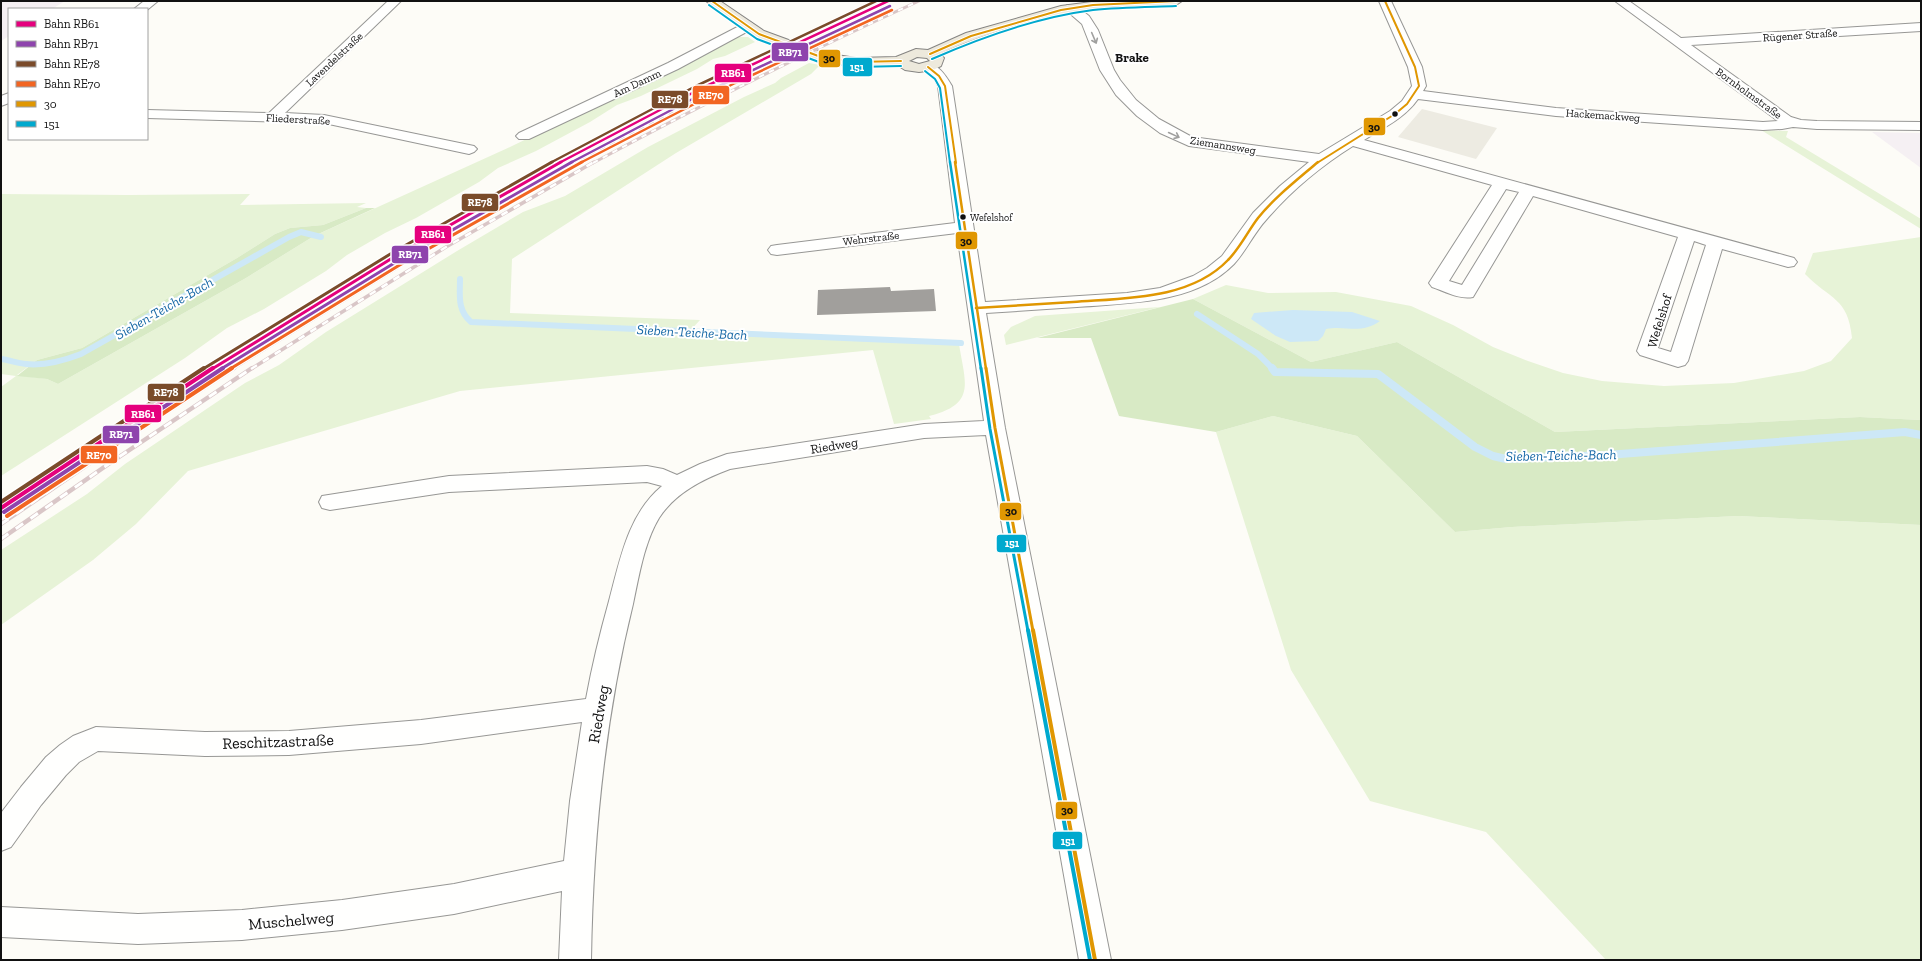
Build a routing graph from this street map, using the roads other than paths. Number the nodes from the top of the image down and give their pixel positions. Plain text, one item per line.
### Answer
1 (152, 1) edge
2 (395, 1) edge
3 (712, 1) edge
4 (1176, 1) edge
5 (1386, 1) edge
6 (1621, 1) edge
7 (142, 8) edge
8 (1071, 8) junction
9 (748, 26) junction
10 (1921, 27) edge
11 (1678, 42) junction
12 (929, 61) junction
13 (1414, 94) junction
14 (148, 114) edge
15 (273, 117) junction
16 (1792, 122) junction
17 (1921, 126) edge
18 (524, 136) dead end
19 (1352, 141) junction
20 (469, 149) dead end
21 (1322, 159) junction
22 (1502, 182) junction
23 (1528, 190) junction
24 (964, 227) junction
25 (1688, 234) junction
26 (1716, 241) junction
27 (777, 250) dead end
28 (1788, 262) dead end
29 (976, 308) junction
30 (995, 428) junction
31 (678, 485) junction
32 (330, 502) dead end
33 (597, 709) junction
34 (1, 837) edge
35 (578, 874) junction
36 (1, 922) edge
37 (575, 960) edge
38 (1095, 960) edge

1 - 7 street
2 - 15 street, Lavendelstraße
3 - 9 main road
4 - 8 main road
5 - 13 street
6 - 11 street, Bornholmstraße
8 - 12 main road
8 -> 21 street, Ziemannsweg
9 - 12 main road
9 - 18 street, Am Damm
10 - 11 street, Rügener Straße
11 - 16 street, Bornholmstraße
12 - 24 street
13 - 16 street, Hackemackweg
13 - 19 street
14 - 15 street, Fliederstraße
15 - 20 street, Fliederstraße
16 - 17 street, Bornholmstraße
19 - 21 street
19 - 22 street
21 - 29 street
22 - 23 street
22 - 23 street
23 - 25 street
24 - 27 street, Wehrstraße
24 - 29 street
25 - 26 street
25 - 26 street, Wefelshof
26 - 28 street
29 - 30 street
30 - 31 street, Riedweg
30 - 38 street
31 - 32 street
31 - 33 street, Riedweg
33 - 34 street, Reschitzastraße
33 - 35 street, Riedweg
35 - 36 street, Muschelweg
35 - 37 street, Riedweg

